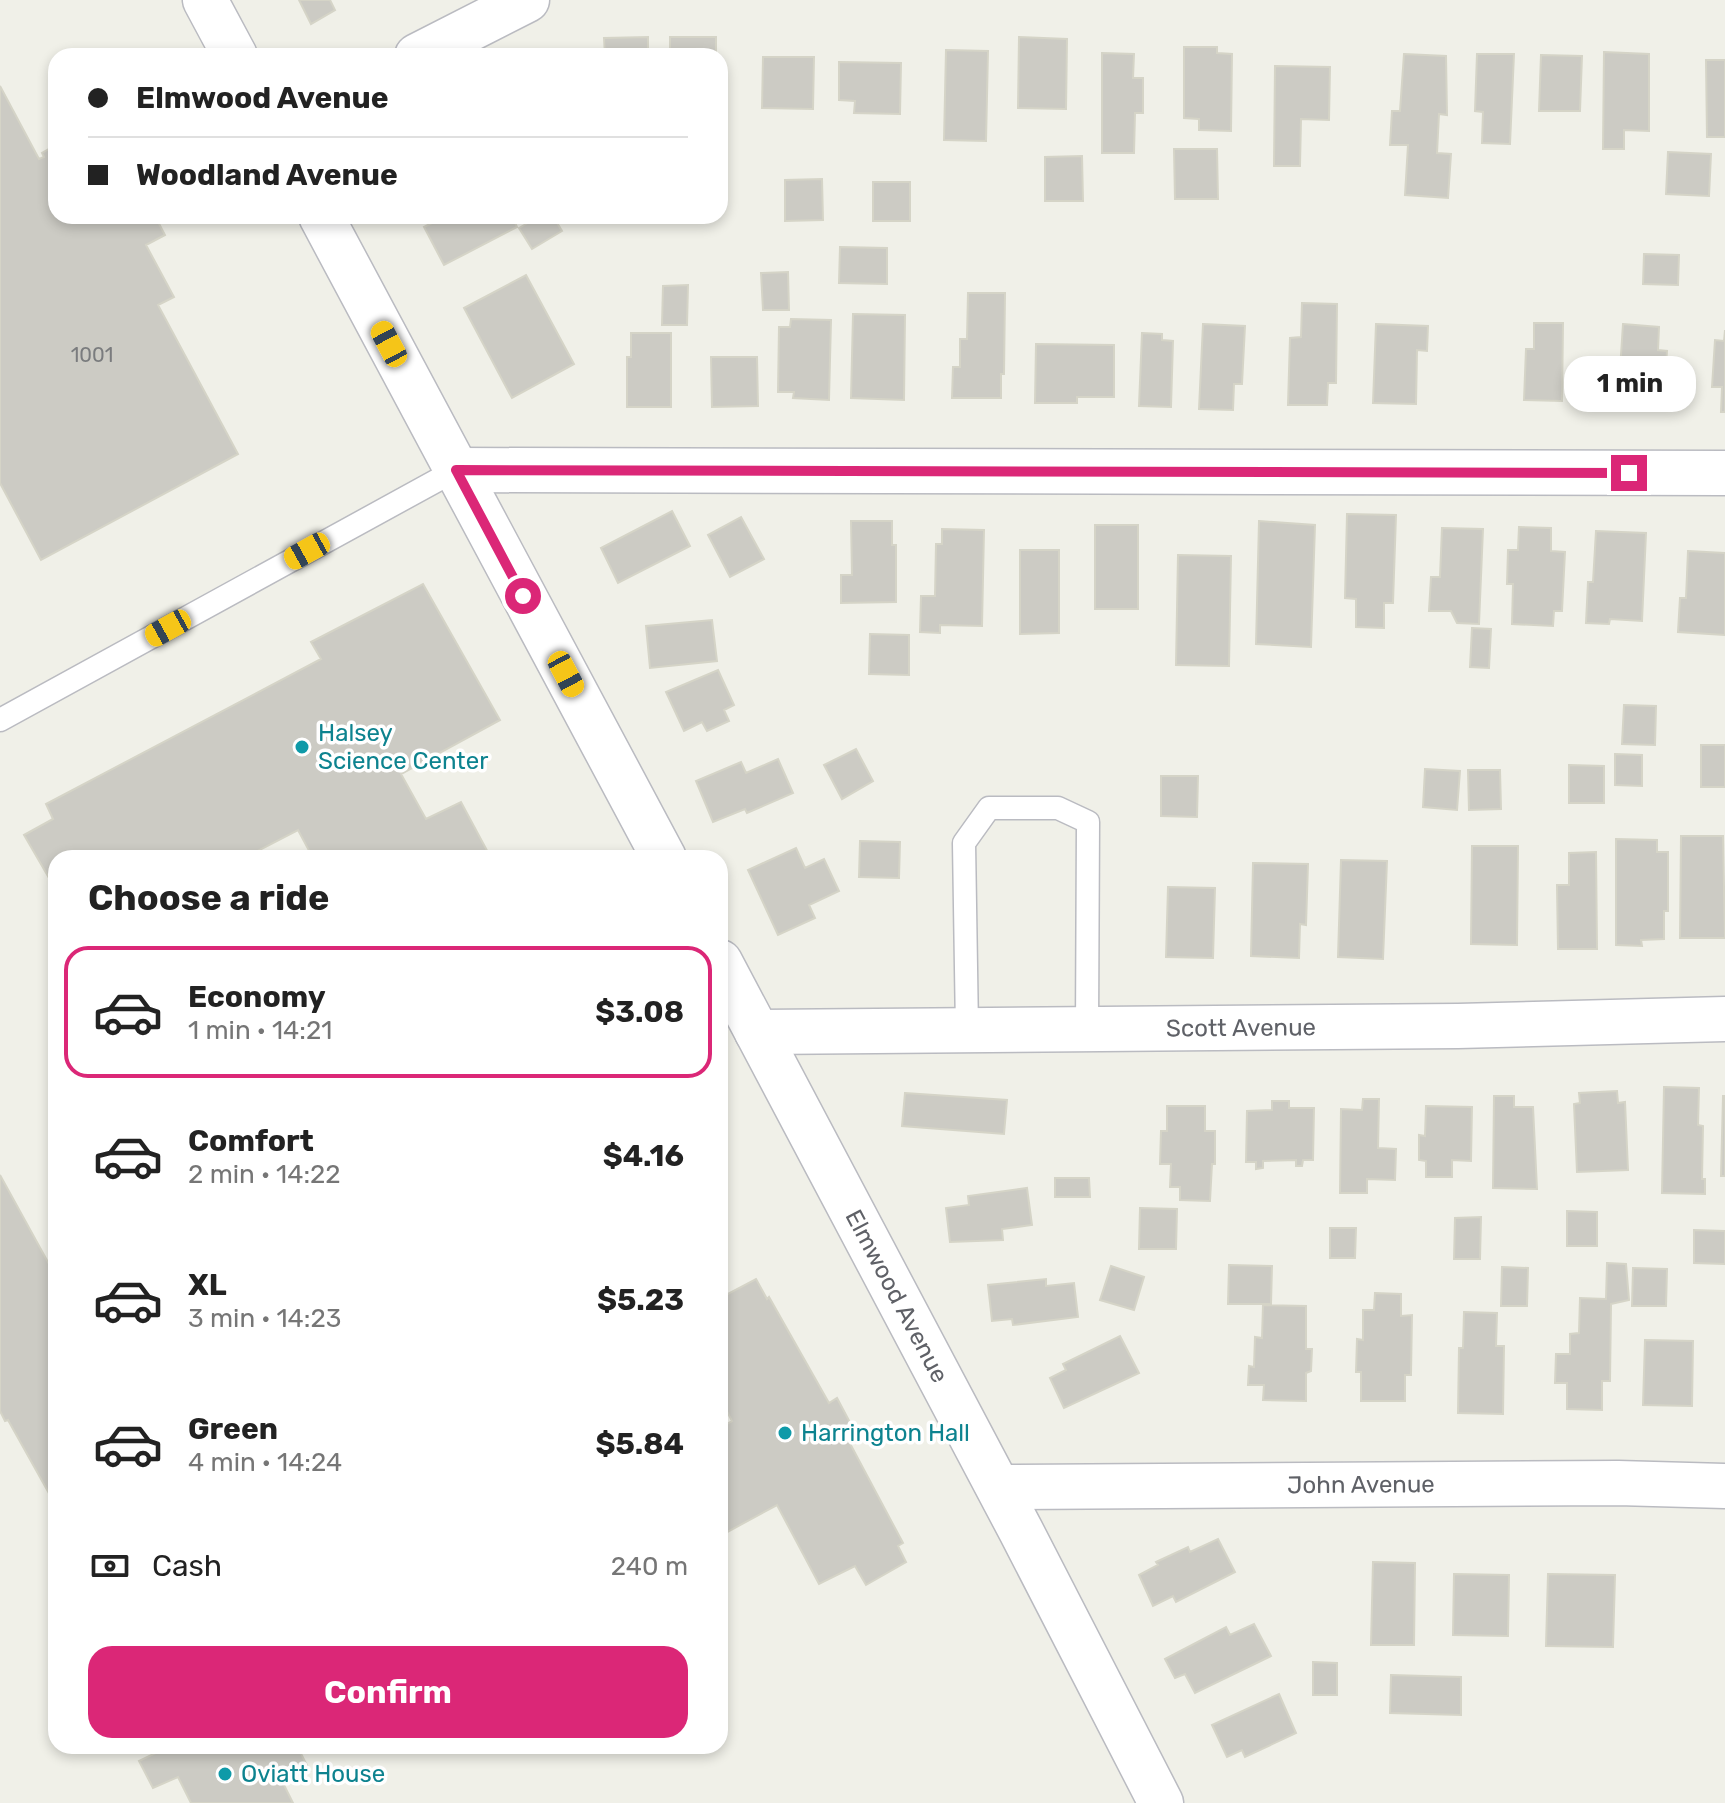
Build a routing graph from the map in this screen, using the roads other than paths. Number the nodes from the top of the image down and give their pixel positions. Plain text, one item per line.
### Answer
1 (205, 0) edge
2 (527, 0) edge
3 (231, 48) edge
4 (433, 48) edge
5 (325, 224) edge
6 (456, 470) junction
7 (1725, 473) edge
8 (0, 720) edge
9 (660, 850) edge
10 (728, 977) edge
11 (1725, 1019) edge
12 (1087, 1029) junction
13 (967, 1030) junction
14 (757, 1032) junction
15 (1725, 1486) edge
16 (999, 1487) junction
17 (1161, 1803) edge

1 - 3 street
2 - 4 street
5 - 6 street
6 - 7 street
6 - 8 lane
6 - 9 street
10 - 14 street, Elmwood Avenue
11 - 12 street, Scott Avenue
12 - 13 street, Scott Avenue
12 - 13 lane
13 - 14 street, Scott Avenue
14 - 16 street, Elmwood Avenue
15 - 16 street, John Avenue
16 - 17 street, Elmwood Avenue

